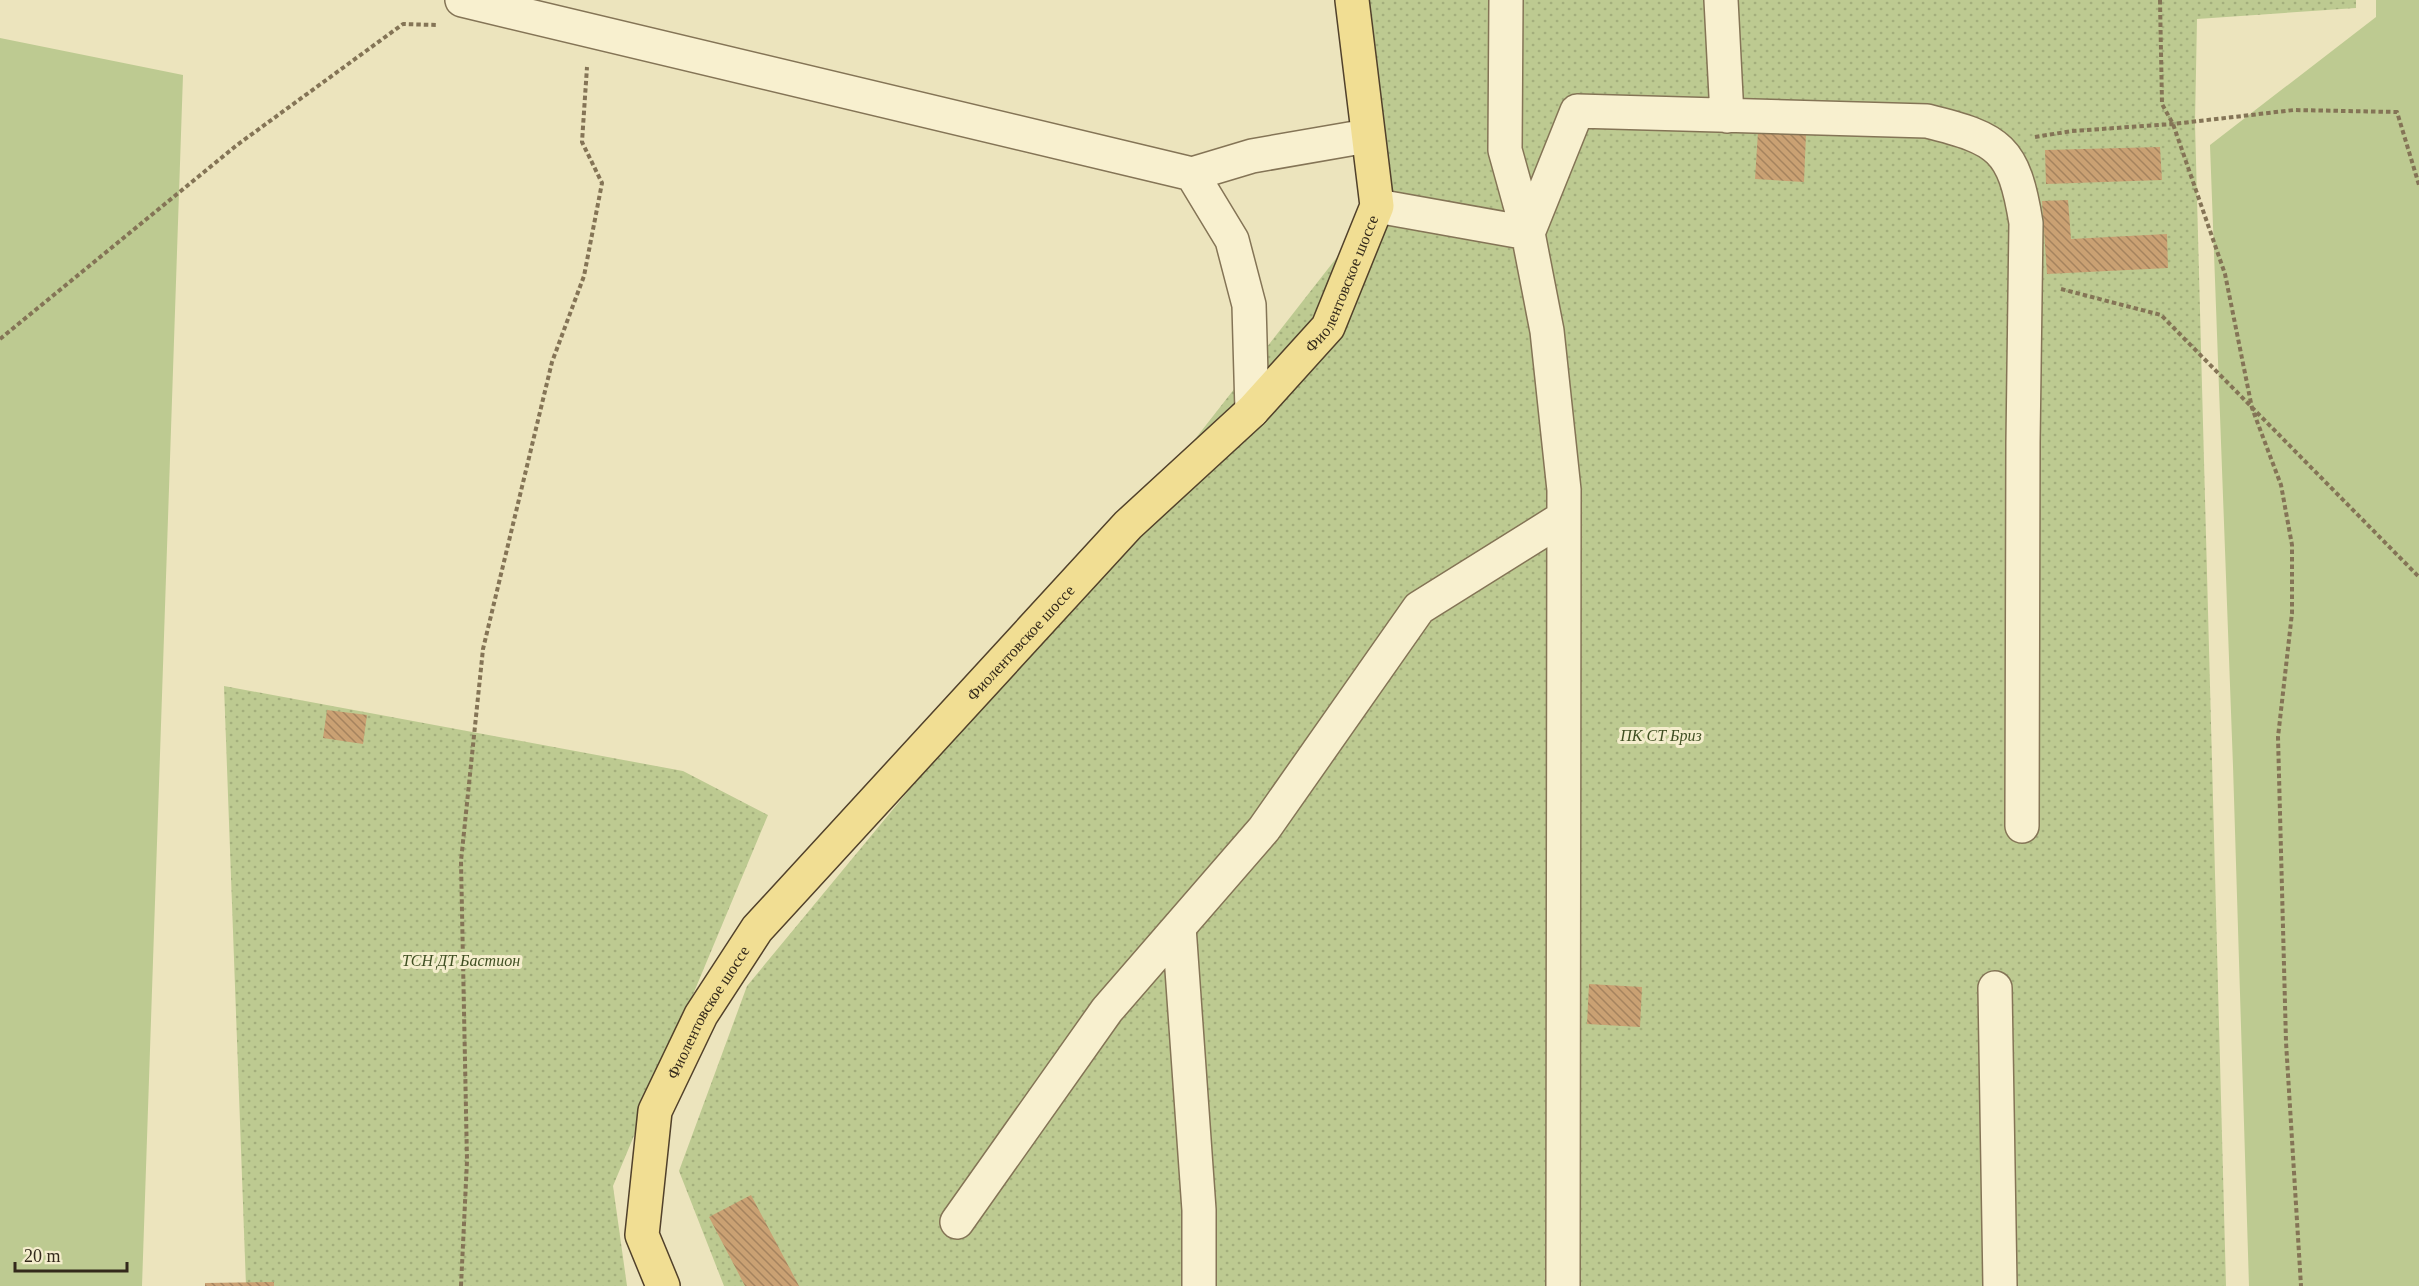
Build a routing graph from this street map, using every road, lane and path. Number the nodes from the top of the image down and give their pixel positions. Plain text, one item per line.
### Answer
1 (462, 0) edge
2 (1352, 0) edge
3 (1506, 0) edge
4 (1721, 0) edge
5 (2160, 0) edge
6 (438, 25) dead end
7 (590, 31) junction
8 (1727, 116) junction
9 (2173, 124) junction
10 (1367, 135) junction
11 (2001, 150) junction
12 (1192, 174) junction
13 (2419, 185) edge
14 (1377, 206) junction
15 (1528, 233) junction
16 (2025, 280) junction
17 (0, 339) edge
18 (2252, 408) junction
19 (1252, 411) junction
20 (1563, 518) junction
21 (2419, 577) edge
22 (2022, 826) dead end
23 (1179, 927) junction
24 (1995, 988) dead end
25 (957, 1222) dead end
26 (461, 1286) edge
27 (663, 1286) edge
28 (1199, 1286) edge
29 (1563, 1286) edge
30 (2000, 1286) edge
31 (2301, 1286) edge

1 - 7 street
2 - 10 main road, Фиолентовское шоссе
3 - 15 street
4 - 8 street
5 - 9 path
6 - 17 path
7 - 12 street
7 - 26 path
8 - 11 street
8 - 15 street
9 - 11 path
9 - 13 path
9 - 18 path
10 - 12 street
10 - 14 main road, Фиолентовское шоссе
11 - 16 street
12 - 19 street
14 - 15 street
14 - 19 main road, Фиолентовское шоссе
15 - 20 street
16 - 18 path
16 - 22 street
18 - 21 path
18 - 31 path
19 - 27 main road, Фиолентовское шоссе
20 - 23 street
20 - 29 street
23 - 25 street
23 - 28 street
24 - 30 street

